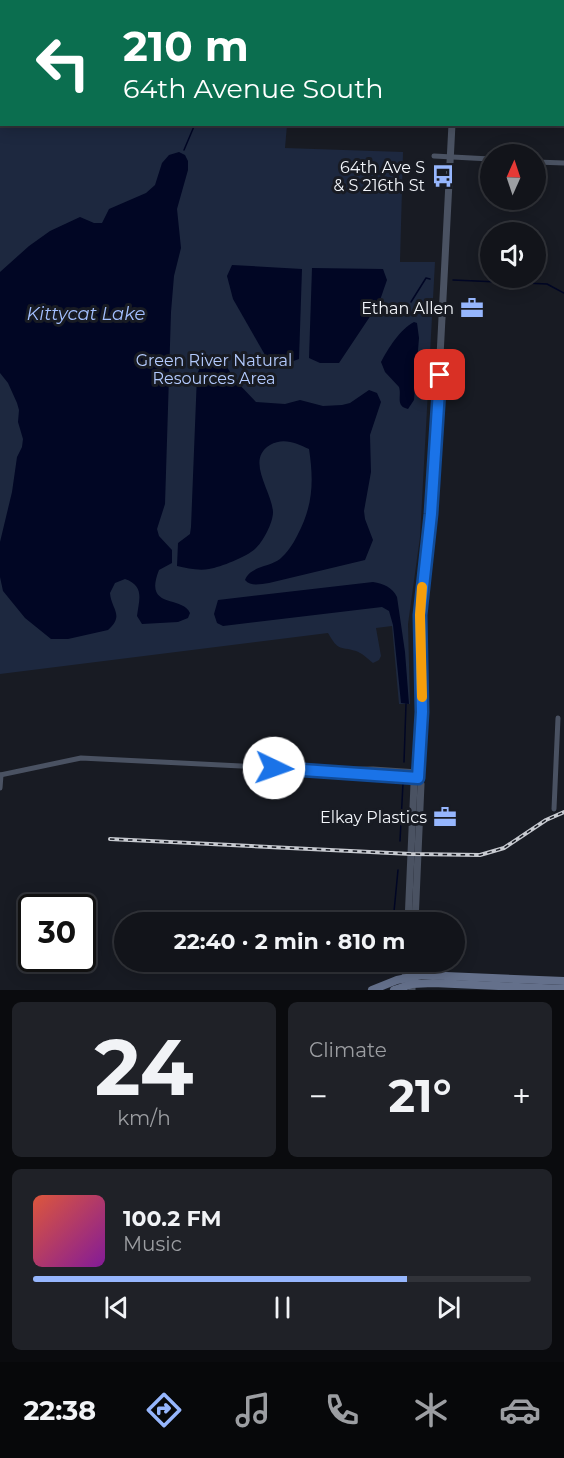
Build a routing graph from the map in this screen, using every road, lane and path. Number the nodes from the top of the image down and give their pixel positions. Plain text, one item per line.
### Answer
1 (452, 126) edge
2 (434, 156) dead end
3 (451, 157) junction
4 (480, 158) edge
5 (546, 162) edge
6 (564, 163) edge
7 (558, 718) dead end
8 (0, 775) edge
9 (418, 775) junction
10 (0, 788) edge
11 (554, 809) dead end
12 (408, 912) edge
13 (415, 912) edge
14 (564, 981) edge
15 (409, 984) edge
16 (564, 989) edge
17 (372, 990) edge
18 (394, 990) edge

1 - 3 street
2 - 3 street
3 - 4 street
3 - 9 street
5 - 6 street
7 - 11 street
8 - 9 street
8 - 10 street
9 - 12 street
9 - 13 street
14 - 15 main road
15 - 16 main road
15 - 17 main road
15 - 18 main road

